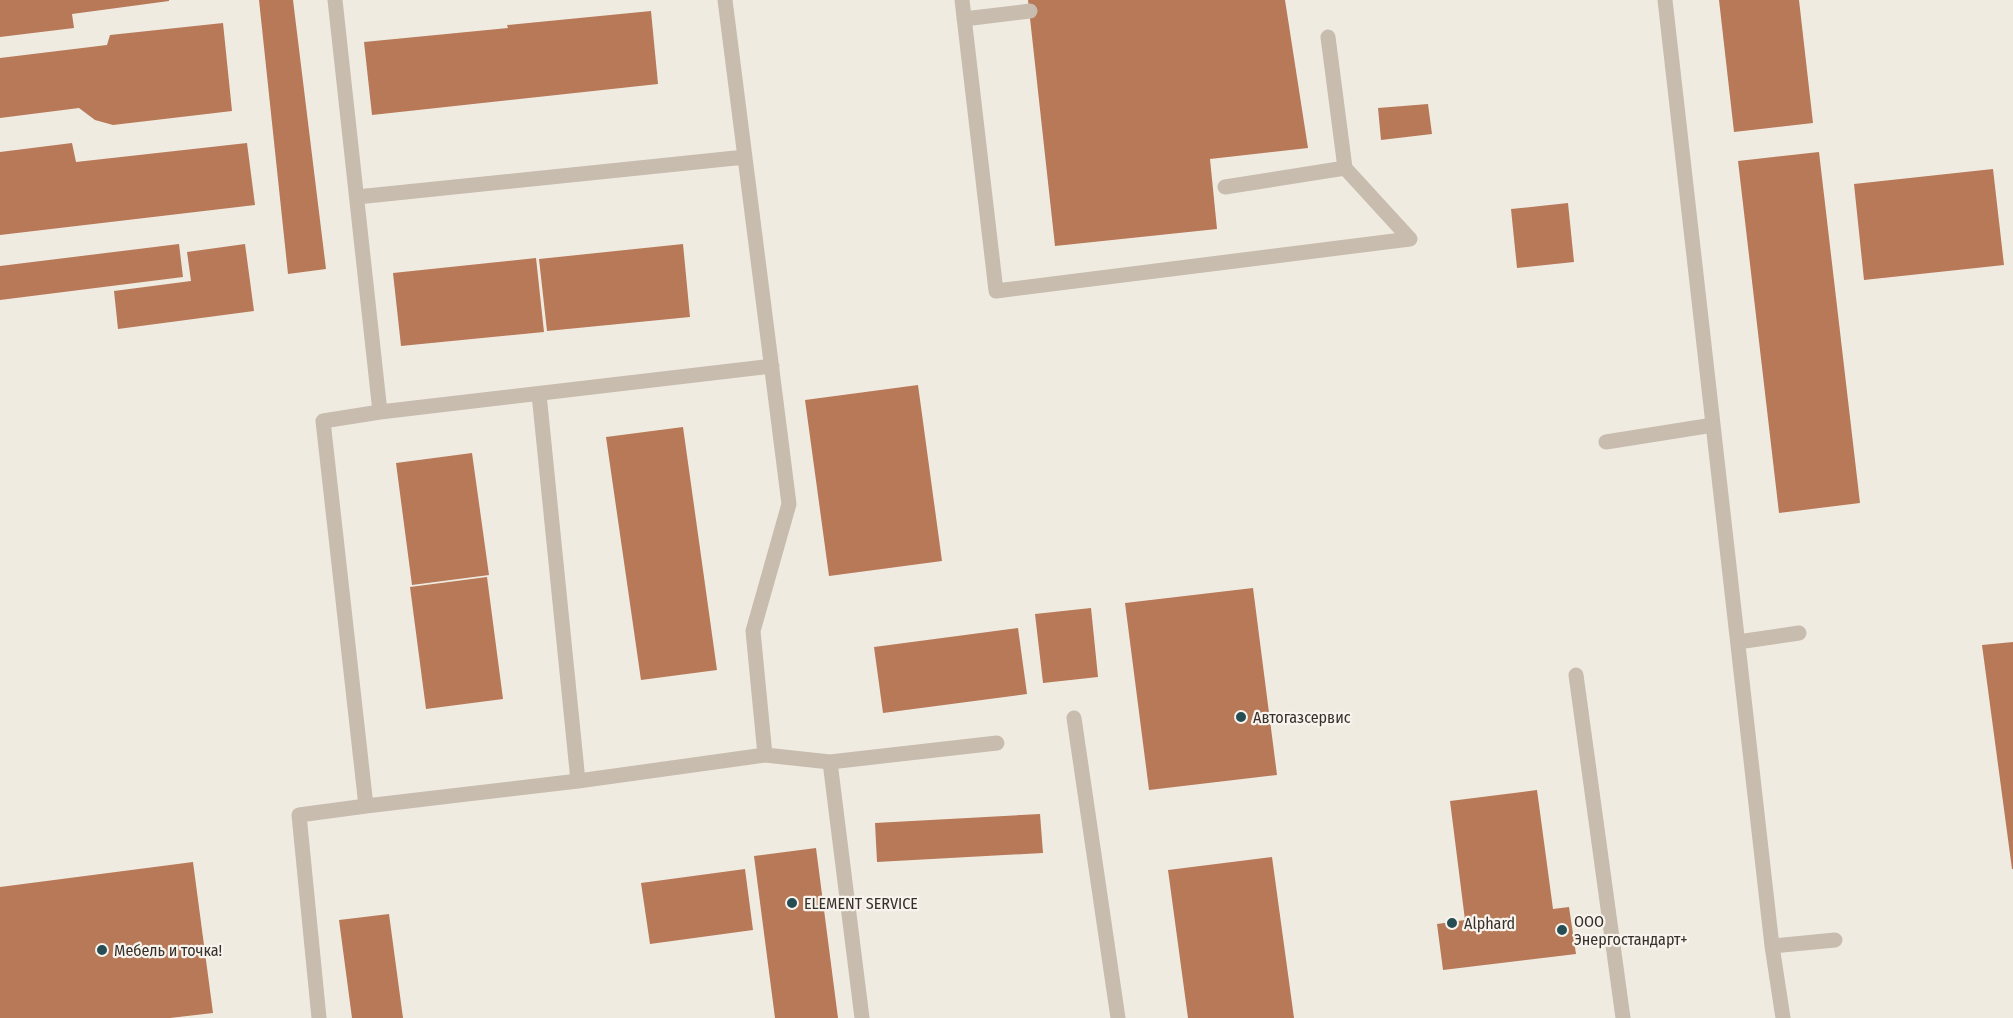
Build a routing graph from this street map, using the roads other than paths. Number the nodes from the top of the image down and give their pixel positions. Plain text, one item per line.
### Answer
1 (335, 0) edge
2 (725, 0) edge
3 (962, 0) edge
4 (1665, 0) edge
5 (1030, 11) dead end
6 (964, 19) junction
7 (1329, 37) dead end
8 (745, 157) junction
9 (1345, 168) junction
10 (1225, 187) dead end
11 (357, 197) junction
12 (772, 366) junction
13 (539, 394) junction
14 (380, 412) junction
15 (1713, 424) junction
16 (1606, 442) dead end
17 (1799, 633) dead end
18 (1738, 642) junction
19 (1576, 675) dead end
20 (1074, 718) dead end
21 (997, 743) dead end
22 (765, 755) junction
23 (830, 762) junction
24 (578, 781) junction
25 (366, 806) junction
26 (1835, 939) dead end
27 (1772, 945) junction
28 (319, 1018) edge
29 (862, 1018) edge
30 (1118, 1018) edge
31 (1623, 1018) edge
32 (1783, 1018) edge

1 - 11 street
2 - 8 street
3 - 6 street
4 - 15 street
5 - 6 street
6 - 9 street
7 - 9 street
8 - 11 street
8 - 12 street
9 - 10 street
11 - 14 street
12 - 13 street
12 - 22 street
13 - 14 street
13 - 24 street
14 - 25 street
15 - 16 street
15 - 18 street
17 - 18 street
18 - 27 street
19 - 31 street
20 - 30 street
21 - 23 street
22 - 23 street
22 - 24 street
23 - 29 street
24 - 25 street
25 - 28 street
26 - 27 street
27 - 32 street

